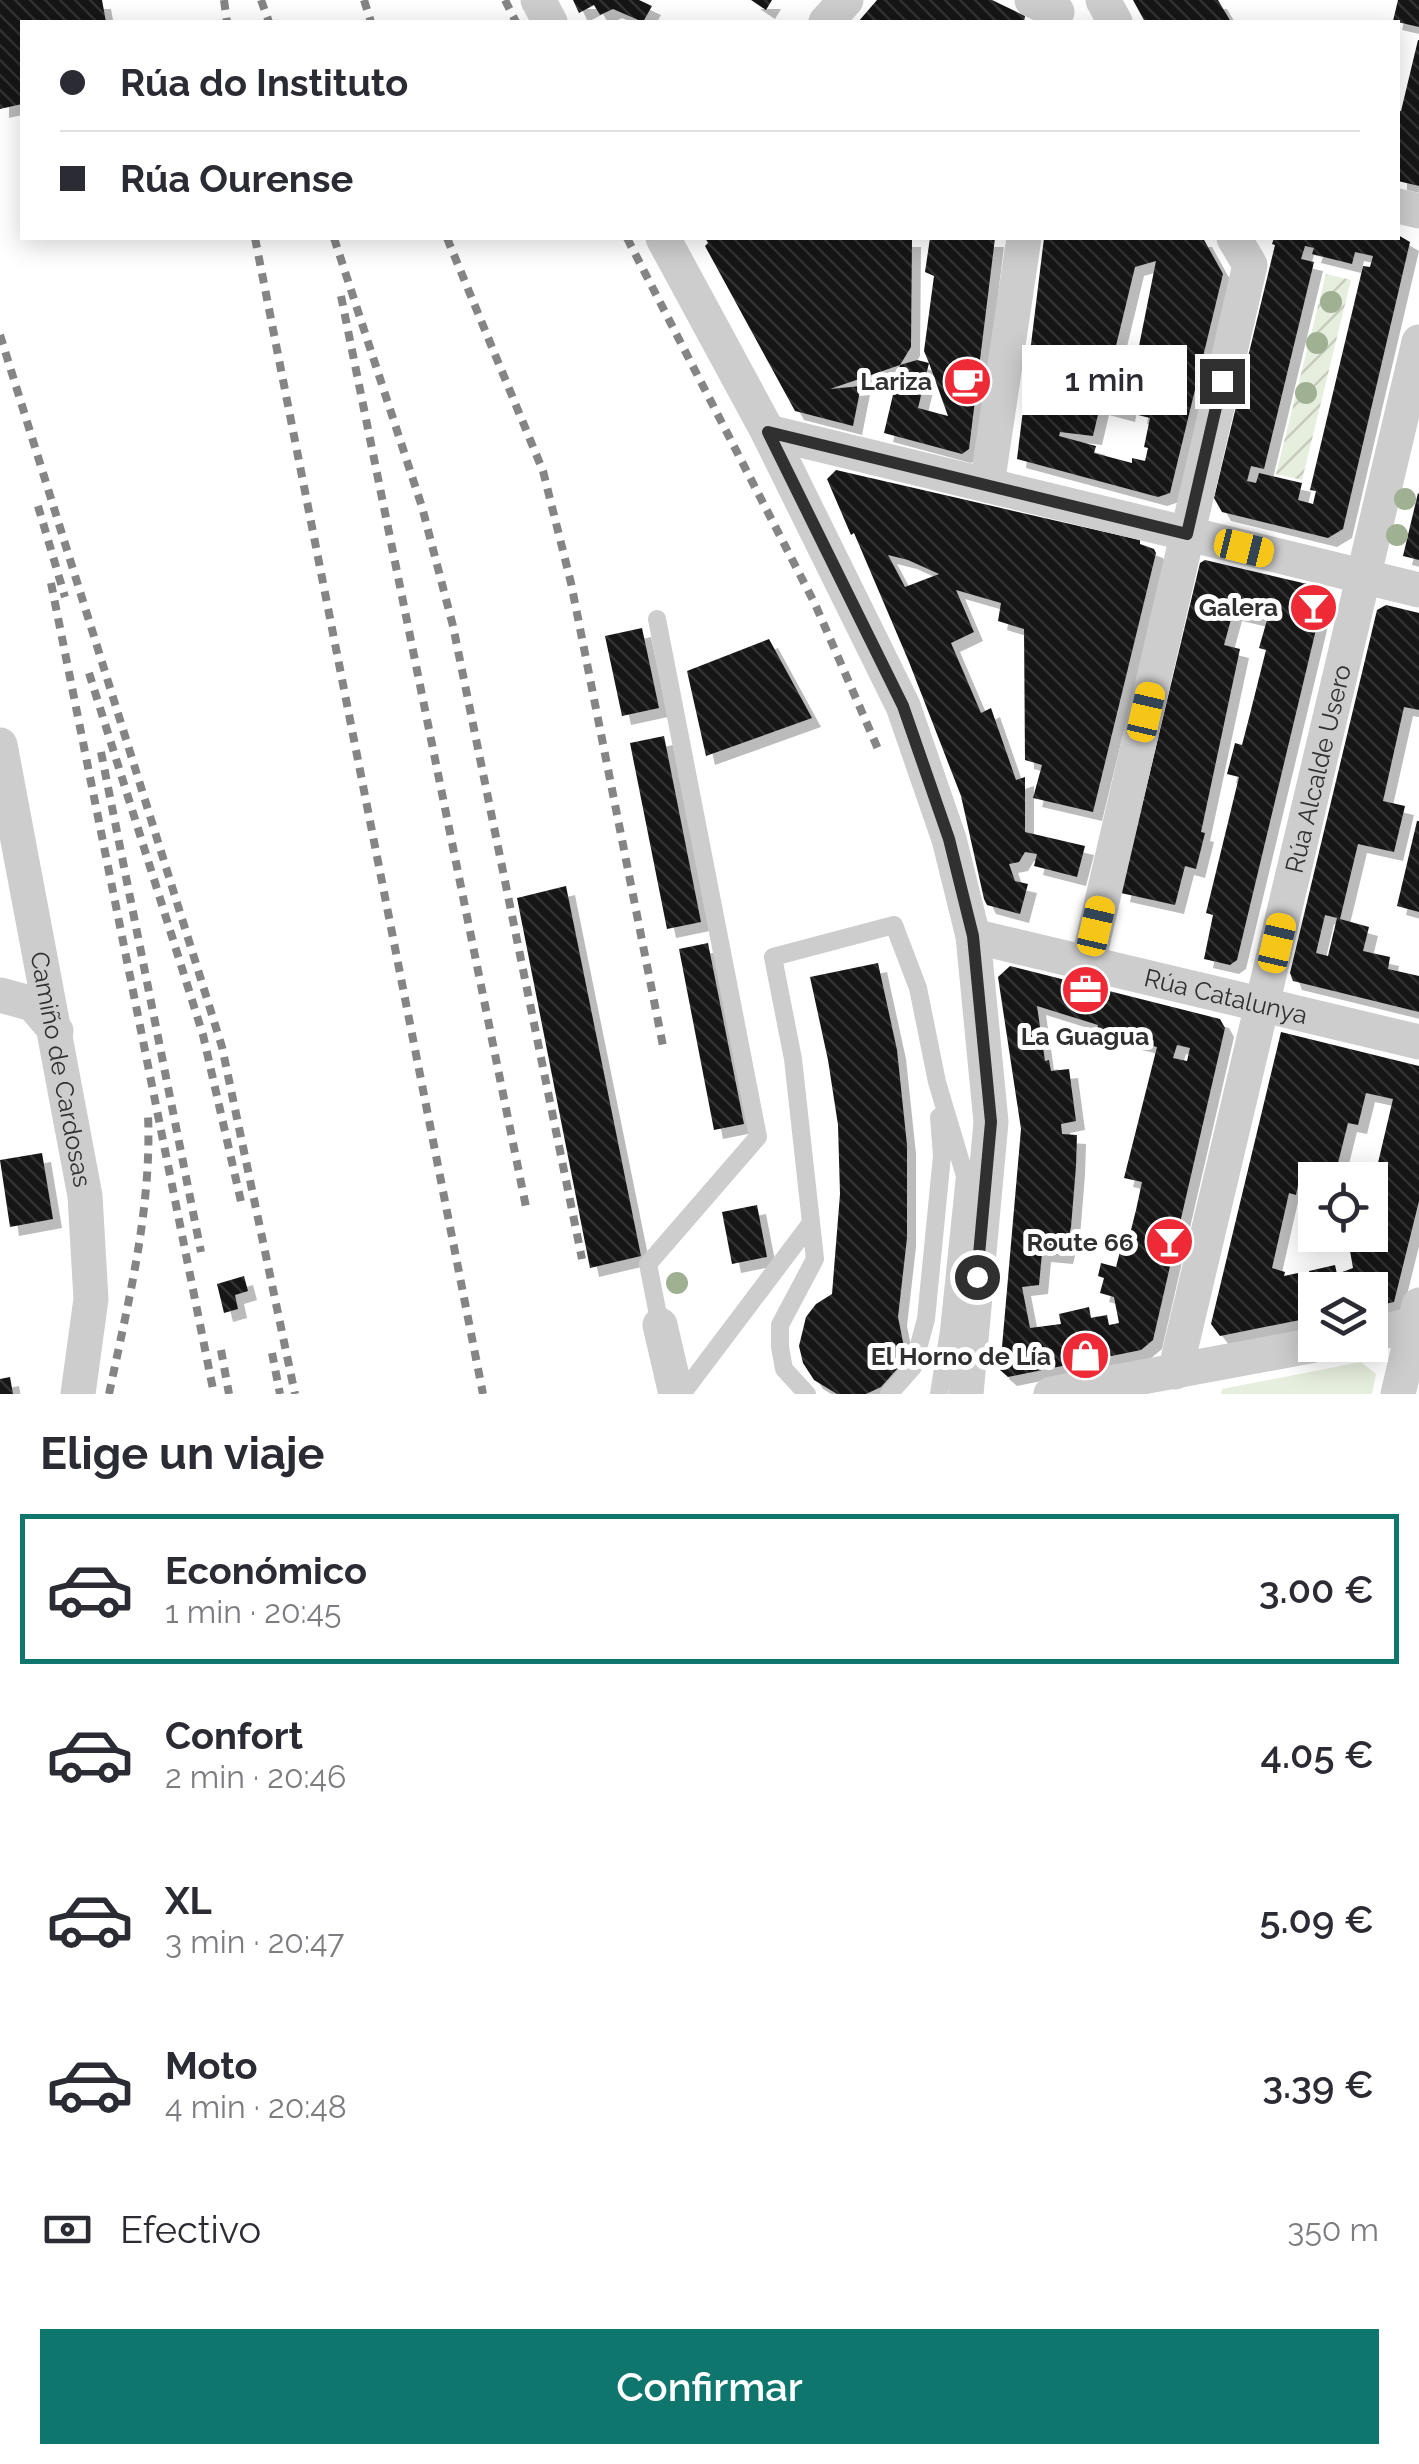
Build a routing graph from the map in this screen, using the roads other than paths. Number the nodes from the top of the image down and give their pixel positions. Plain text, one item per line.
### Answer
1 (846, 0) edge
2 (828, 20) edge
3 (663, 240) edge
4 (1024, 240) edge
5 (1235, 240) edge
6 (1419, 342) edge
7 (768, 432) junction
8 (987, 485) junction
9 (1187, 534) junction
10 (1363, 576) junction
11 (1419, 590) edge
12 (657, 619) dead end
13 (0, 745) edge
14 (973, 936) junction
15 (1088, 962) junction
16 (0, 996) edge
17 (1262, 1005) junction
18 (56, 1031) junction
19 (1419, 1042) edge
20 (937, 1082) junction
21 (811, 1224) junction
22 (1417, 1314) edge
23 (660, 1325) joint
24 (1388, 1327) edge
25 (1298, 1349) edge
26 (1183, 1378) edge
27 (78, 1394) edge
28 (679, 1394) edge
29 (807, 1394) edge
30 (889, 1394) edge
31 (938, 1394) edge
32 (966, 1394) edge
33 (1051, 1394) edge
34 (1398, 1394) edge

1 - 2 street
3 - 7 street
4 - 8 street
5 - 9 street
6 - 10 street, Rúa Alcalde Usero
7 - 8 street
7 - 14 street
8 - 9 street
9 - 10 street
9 - 15 street
10 - 11 street
10 - 17 street, Rúa Alcalde Usero
12 - 23 lane
13 - 18 street, Camiño de Cardosas
14 - 15 street, Rúa Catalunya
14 - 32 street
15 - 17 street, Rúa Catalunya
16 - 18 street
17 - 19 street, Rúa Catalunya
17 - 26 street, Rúa Alcalde Usero
18 - 27 street, Camiño de Cardosas
20 - 21 lane
20 - 30 lane
20 - 31 lane
21 - 28 lane
21 - 29 lane
22 - 24 street
22 - 34 street
23 - 28 street
25 - 26 street
26 - 33 street

